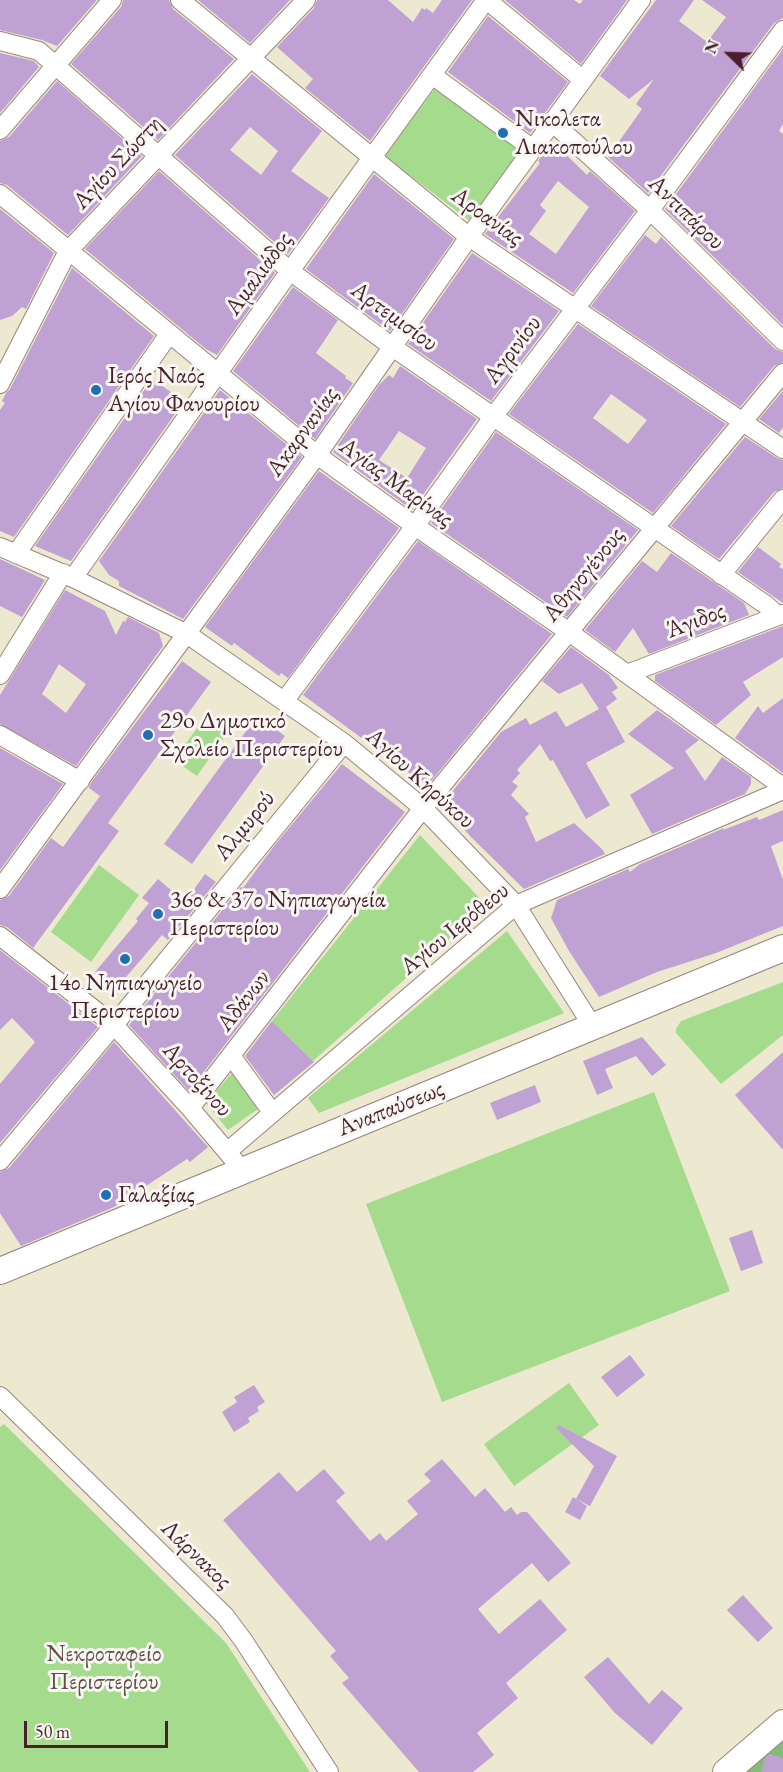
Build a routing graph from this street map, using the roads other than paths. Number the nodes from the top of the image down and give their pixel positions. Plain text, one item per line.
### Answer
1 (112, 0) edge
2 (180, 0) edge
3 (306, 0) edge
4 (486, 0) edge
5 (641, 0) edge
6 (783, 30) edge
7 (0, 41) edge
8 (251, 58) junction
9 (56, 65) junction
10 (432, 75) junction
11 (583, 80) junction
12 (552, 122) junction
13 (0, 130) edge
14 (533, 149) junction
15 (158, 156) junction
16 (372, 158) junction
17 (0, 194) edge
18 (650, 210) junction
19 (469, 237) junction
20 (69, 250) junction
21 (290, 271) junction
22 (575, 308) junction
23 (169, 334) junction
24 (783, 341) edge
25 (393, 348) junction
26 (8, 351) edge
27 (783, 373) edge
28 (217, 374) junction
29 (0, 384) edge
30 (493, 417) junction
31 (742, 422) junction
32 (783, 449) edge
33 (317, 455) junction
34 (783, 499) edge
35 (415, 526) junction
36 (653, 527) junction
37 (8, 550) edge
38 (721, 574) junction
39 (68, 575) junction
40 (780, 615) edge
41 (569, 632) junction
42 (187, 634) junction
43 (627, 674) junction
44 (0, 675) edge
45 (285, 700) junction
46 (0, 735) edge
47 (344, 743) junction
48 (80, 780) junction
49 (783, 788) edge
50 (423, 808) junction
51 (0, 889) edge
52 (516, 905) junction
53 (0, 936) edge
54 (783, 948) edge
55 (114, 1025) junction
56 (592, 1027) junction
57 (232, 1057) junction
58 (190, 1108) junction
59 (270, 1115) junction
60 (0, 1161) edge
61 (235, 1161) junction
62 (0, 1270) edge
63 (0, 1396) edge
64 (783, 1723) edge
65 (329, 1772) edge
66 (726, 1772) edge

1 - 9 street
2 - 8 street, Αροανίας
3 - 8 street, Αγίου Σώστη
4 - 10 street, Αμαλιάδος
4 - 11 street
5 - 11 street, Ακαρνανίας
6 - 18 street, Αγρινίου
7 - 9 street, Αρτεμισίου
8 - 15 street, Αγίου Σώστη
8 - 16 street, Αροανίας
9 - 13 street
9 - 15 street, Αρτεμισίου
10 - 14 street
10 - 16 street, Αμαλιάδος
11 - 12 street, Ακαρνανίας
12 - 14 street, Ακαρνανίας
12 - 18 street, Αντιπάρου
14 - 19 street, Ακαρνανίας
15 - 20 street, Αγίου Σώστη
15 - 21 street, Αρτεμισίου
16 - 19 street, Αροανίας
16 - 21 street, Αμαλιάδος
17 - 20 street, Αγίας Μαρίνας
18 - 22 street, Αγρινίου
18 - 24 street, Αντιπάρου
19 - 22 street, Αροανίας
19 - 25 street, Ακαρνανίας
20 - 23 street, Αγίας Μαρίνας
20 - 26 street, Αγίου Σώστη
21 - 25 street, Αρτεμισίου
21 - 28 street, Αμαλιάδος
22 - 30 street, Αγρινίου
22 - 31 street, Αροανίας
23 - 28 street, Αγίας Μαρίνας
23 - 37 street
25 - 30 street, Αρτεμισίου
25 - 33 street, Ακαρνανίας
26 - 29 street, Αγίου Σώστη
27 - 31 street, Αθηνογένους
28 - 33 street, Αγίας Μαρίνας
28 - 39 street, Αμαλιάδος
30 - 35 street, Αγρινίου
30 - 36 street, Αρτεμισίου
31 - 32 street, Αροανίας
31 - 36 street, Αθηνογένους
33 - 35 street, Αγίας Μαρίνας
33 - 42 street, Ακαρνανίας
34 - 38 street
35 - 41 street, Αγίας Μαρίνας
35 - 45 street, Αγρινίου
36 - 38 street, Αρτεμισίου
36 - 41 street, Αθηνογένους
37 - 39 street, Αγίου Κηρύκου
38 - 40 street, Αρτεμισίου
39 - 42 street, Αγίου Κηρύκου
39 - 44 street, Αμαλιάδος
40 - 43 street, Άγιδος
41 - 43 street, Αγίας Μαρίνας
41 - 50 street, Αθηνογένους
42 - 45 street, Αγίου Κηρύκου
42 - 48 street, Ακαρνανίας
43 - 49 street, Αγίας Μαρίνας
45 - 47 street, Αγίου Κηρύκου
46 - 48 street
47 - 50 street, Αγίου Κηρύκου
47 - 55 street, Αλμυρού
48 - 51 street, Ακαρνανίας
49 - 52 street, Αγίου Ιερόθεου
50 - 52 street, Αγίου Κηρύκου
50 - 57 street, Αδάνων
52 - 56 street, Αγίου Κηρύκου
52 - 59 street, Αγίου Ιερόθεου
53 - 55 street, Αρτοξίνου
54 - 56 street, Αναπαύσεως
55 - 58 street, Αρτοξίνου
55 - 60 street, Αλμυρού
56 - 61 street, Αναπαύσεως
57 - 58 street, Αδάνων
57 - 59 street
58 - 61 street, Αρτοξίνου
59 - 61 street, Αγίου Ιερόθεου
61 - 62 street, Αναπαύσεως
63 - 65 street, Λάρνακος
64 - 66 street

